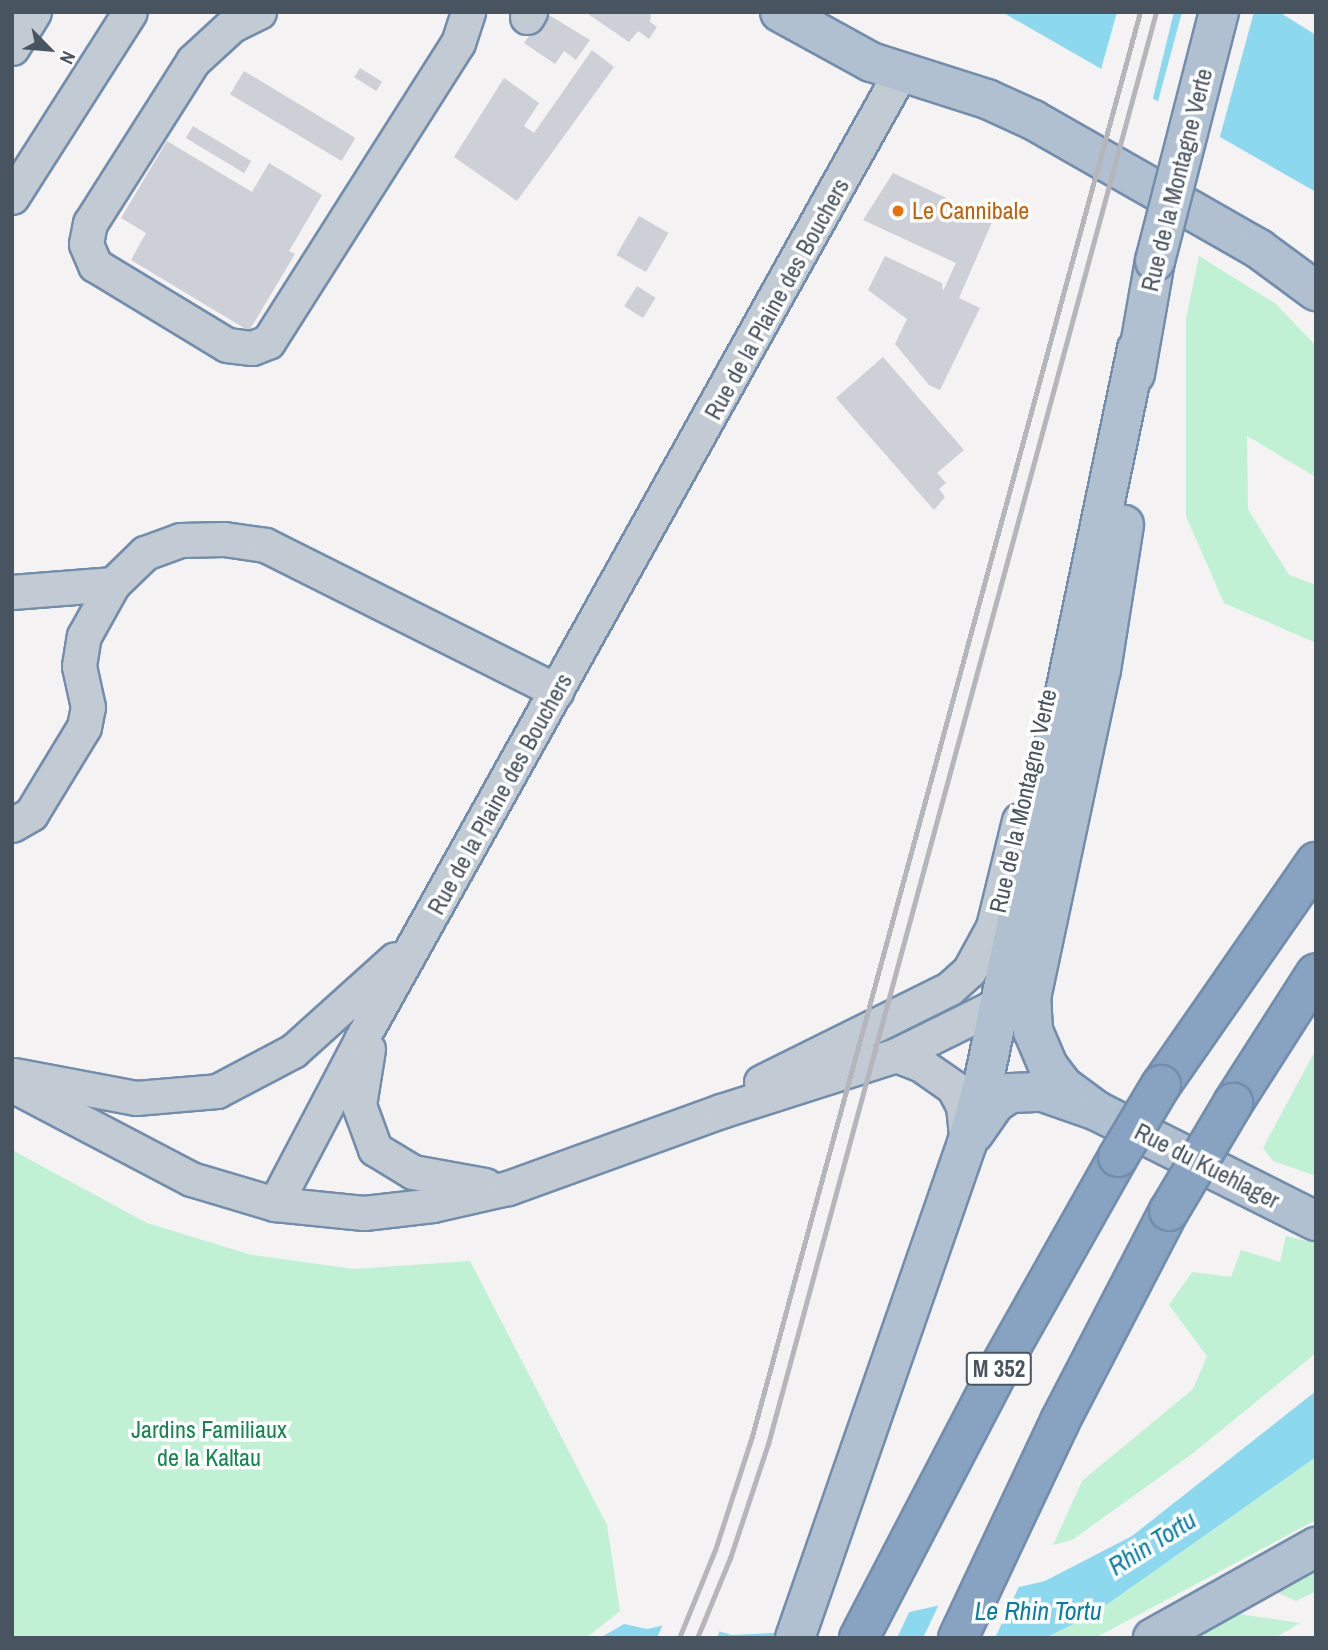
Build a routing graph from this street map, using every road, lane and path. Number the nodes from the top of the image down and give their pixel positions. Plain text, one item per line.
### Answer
1 (34, 12) edge
2 (130, 12) edge
3 (259, 12) edge
4 (468, 12) edge
5 (780, 12) edge
6 (1219, 12) edge
7 (12, 48) edge
8 (900, 74) junction
9 (12, 197) edge
10 (1316, 291) edge
11 (1137, 349) junction
12 (113, 584) junction
13 (12, 592) edge
14 (557, 691) junction
15 (12, 825) edge
16 (1316, 862) edge
17 (420, 936) junction
18 (1039, 955) junction
19 (1316, 973) edge
20 (999, 1004) junction
21 (896, 1055) junction
22 (12, 1074) edge
23 (12, 1085) edge
24 (721, 1111) junction
25 (1097, 1111) junction
26 (967, 1143) junction
27 (508, 1188) junction
28 (275, 1204) junction
29 (1316, 1222) edge
30 (1316, 1547) edge
31 (795, 1638) edge
32 (859, 1638) edge
33 (958, 1638) edge
34 (1153, 1638) edge

1 - 7 street
2 - 9 street
3 - 4 street
5 - 8 main road
6 - 11 main road, Rue de la Montagne Verte, bridge
8 - 10 main road
8 - 14 street, Rue de la Plaine des Bouchers
11 - 18 main road, Rue de la Montagne Verte
11 - 20 main road
11 - 24 street, Rue de la Montagne Verte
12 - 13 street
12 - 14 street
12 - 15 street
14 - 17 street, Rue de la Plaine des Bouchers
16 - 32 highway, M 352, bridge
17 - 22 street, Rue de la Plaine des Bouchers
17 - 27 street, Rue de la Montagne Verte
17 - 28 street, Rue de la Plaine des Bouchers
18 - 20 street, Rue de la Montagne Verte
18 - 25 main road, Rue du Kuehlager
19 - 33 highway, bridge
20 - 21 street, Rue de la Montagne Verte
20 - 26 main road
21 - 24 street, Rue de la Montagne Verte
21 - 26 street
23 - 28 street
24 - 27 street, Rue de la Montagne Verte
25 - 26 main road, Rue du Kuehlager
25 - 29 main road, Rue du Kuehlager
26 - 31 main road
27 - 28 street, Rue de la Montagne Verte
30 - 34 main road

